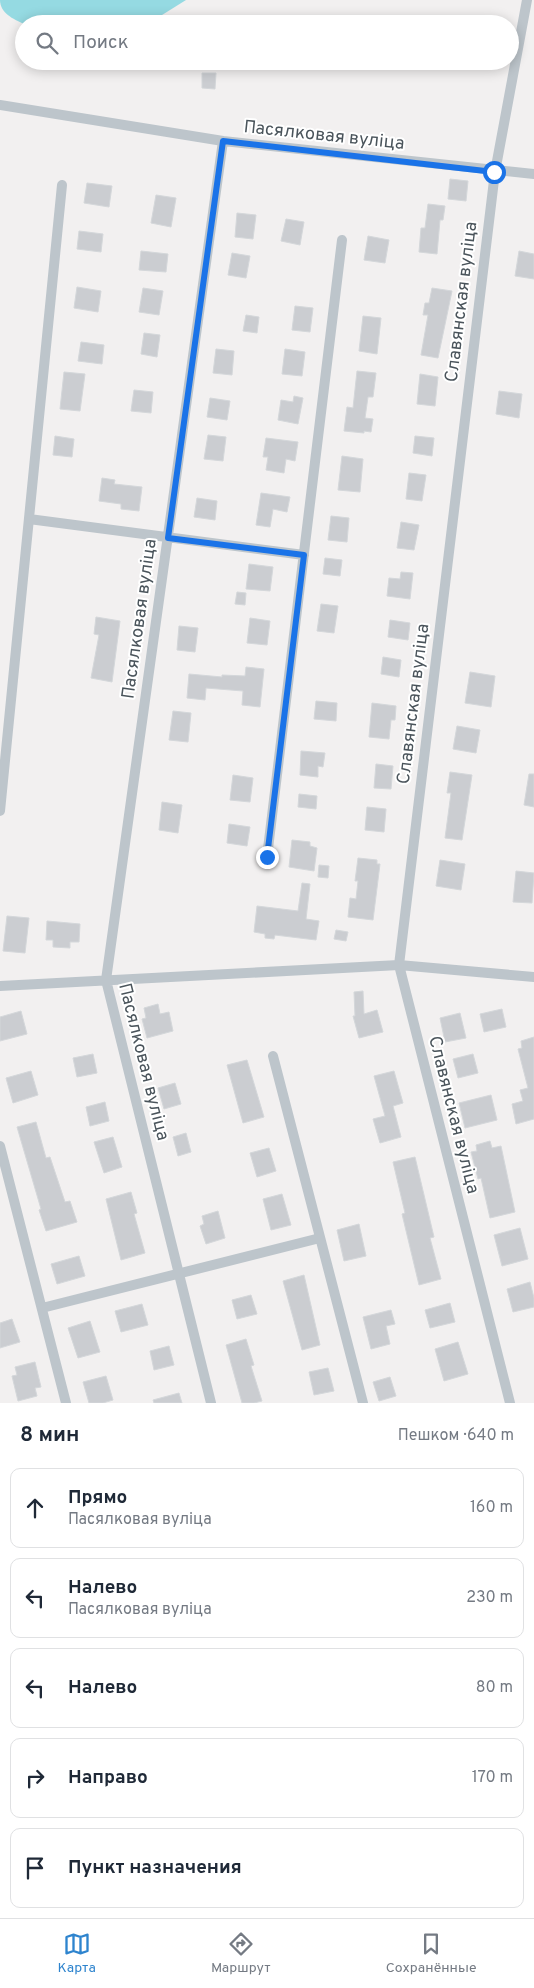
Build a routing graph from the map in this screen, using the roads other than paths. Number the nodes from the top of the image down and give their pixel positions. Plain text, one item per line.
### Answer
1 (527, 0) edge
2 (519, 42) edge
3 (514, 70) edge
4 (0, 105) edge
5 (223, 141) junction
6 (494, 172) junction
7 (534, 174) edge
8 (62, 185) dead end
9 (342, 240) dead end
10 (29, 519) junction
11 (168, 538) junction
12 (304, 555) junction
13 (0, 811) edge
14 (267, 857) dead end
15 (398, 965) junction
16 (534, 977) edge
17 (106, 980) junction
18 (0, 986) edge
19 (273, 1056) dead end
20 (0, 1146) edge
21 (320, 1238) junction
22 (179, 1274) junction
23 (42, 1308) junction
24 (66, 1403) edge
25 (211, 1403) edge
26 (363, 1403) edge
27 (510, 1403) edge

1 - 2 street, Славянская вуліца
3 - 6 street, Славянская вуліца
4 - 5 street
5 - 6 street, Пасялковая вуліца
5 - 11 street, Пасялковая вуліца
6 - 7 street, Пасялковая вуліца
6 - 15 street, Славянская вуліца
8 - 10 street
9 - 12 street
10 - 11 street
10 - 13 street
11 - 12 street
11 - 17 street, Пасялковая вуліца
12 - 14 street
15 - 16 street
15 - 17 street
15 - 27 street, Славянская вуліца
17 - 18 street
17 - 22 street, Пасялковая вуліца
19 - 21 street
20 - 23 street
21 - 22 street
21 - 26 street
22 - 23 street
22 - 25 street, Пасялковая вуліца
23 - 24 street

